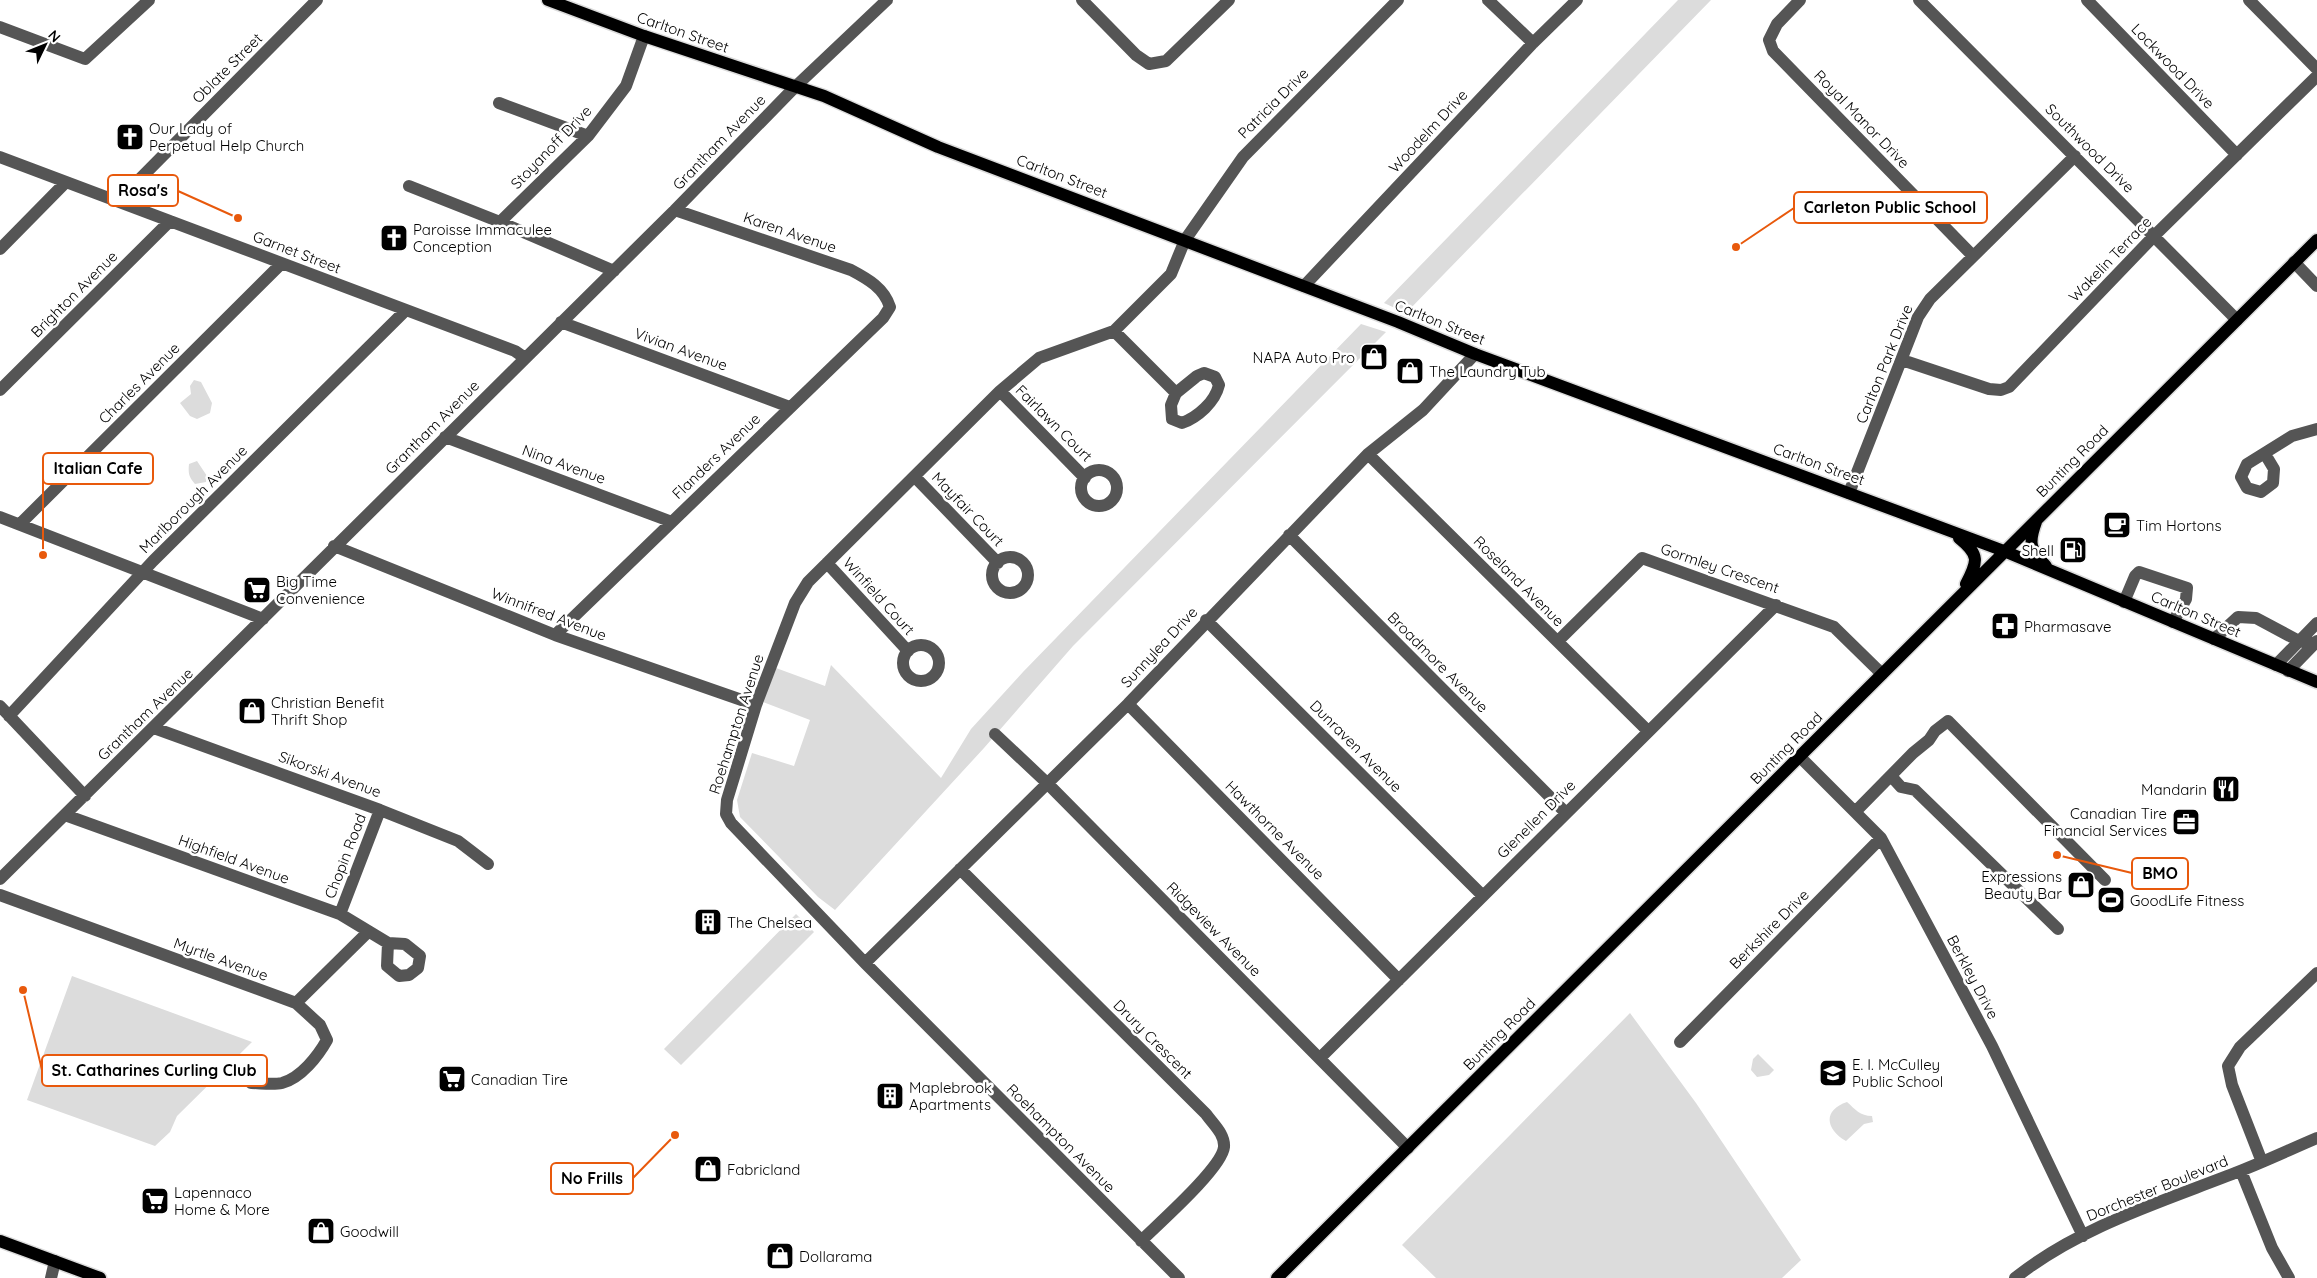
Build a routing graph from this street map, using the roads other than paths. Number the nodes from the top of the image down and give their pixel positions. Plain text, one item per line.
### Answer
1 (149, 0) edge
2 (318, 0) edge
3 (548, 0) edge
4 (887, 0) edge
5 (1082, 0) edge
6 (1229, 0) edge
7 (1398, 0) edge
8 (1488, 0) edge
9 (1577, 0) edge
10 (1800, 0) edge
11 (1919, 0) edge
12 (2087, 0) edge
13 (2249, 0) edge
14 (0, 26) edge
15 (644, 36) junction
16 (1533, 44) junction
17 (2317, 69) edge
18 (2317, 76) edge
19 (796, 87) junction
20 (500, 104) dead end
21 (588, 136) junction
22 (2237, 155) junction
23 (2075, 156) junction
24 (0, 157) edge
25 (66, 182) junction
26 (409, 186) dead end
27 (118, 201) junction
28 (675, 210) junction
29 (170, 222) junction
30 (500, 222) junction
31 (2154, 236) junction
32 (1185, 240) junction
33 (2317, 240) edge
34 (0, 249) edge
35 (1972, 255) junction
36 (2294, 262) junction
37 (281, 264) junction
38 (614, 271) junction
39 (1304, 286) junction
40 (2317, 286) edge
41 (887, 297) joint
42 (405, 311) junction
43 (2237, 320) junction
44 (561, 322) junction
45 (1114, 331) junction
46 (1475, 354) junction
47 (525, 358) junction
48 (1902, 360) junction
49 (0, 390) edge
50 (1000, 391) junction
51 (1176, 393) dead end
52 (790, 407) junction
53 (2317, 430) edge
54 (445, 437) junction
55 (1368, 454) junction
56 (2265, 454) dead end
57 (915, 477) junction
58 (1085, 478) dead end
59 (1848, 493) junction
60 (0, 517) edge
61 (2038, 518) junction
62 (672, 522) junction
63 (20, 524) junction
64 (1949, 531) junction
65 (1289, 535) junction
66 (334, 546) junction
67 (2004, 551) junction
68 (827, 563) junction
69 (998, 563) dead end
70 (2051, 571) junction
71 (144, 572) junction
72 (1961, 594) junction
73 (2124, 602) junction
74 (1776, 605) junction
75 (263, 619) junction
76 (1206, 620) junction
77 (2173, 622) junction
78 (2317, 623) edge
79 (556, 635) junction
80 (2214, 639) junction
81 (2300, 640) junction
82 (1558, 641) junction
83 (2316, 642) edge
84 (908, 651) dead end
85 (2276, 665) junction
86 (2288, 671) junction
87 (1882, 674) junction
88 (2317, 682) edge
89 (1128, 704) junction
90 (756, 705) junction
91 (5, 711) edge
92 (154, 728) junction
93 (1648, 731) junction
94 (996, 734) dead end
95 (1800, 757) junction
96 (1891, 776) junction
97 (1047, 783) junction
98 (85, 796) junction
99 (380, 810) junction
100 (1856, 811) junction
101 (1565, 812) junction
102 (65, 815) junction
103 (1882, 838) junction
104 (488, 864) dead end
105 (960, 869) junction
106 (0, 879) edge
107 (2105, 880) dead end
108 (0, 895) edge
109 (1483, 896) junction
110 (340, 914) junction
111 (2058, 929) dead end
112 (368, 932) junction
113 (388, 943) dead end
114 (865, 963) junction
115 (2317, 973) edge
116 (1399, 980) junction
117 (296, 1003) junction
118 (1680, 1042) dead end
119 (1320, 1058) junction
120 (251, 1084) dead end
121 (2317, 1138) edge
122 (1408, 1148) junction
123 (2262, 1162) junction
124 (2241, 1171) junction
125 (2083, 1236) junction
126 (1141, 1241) junction
127 (0, 1242) edge
128 (55, 1261) junction
129 (50, 1278) edge
130 (100, 1278) edge
131 (1179, 1278) edge
132 (1277, 1278) edge
133 (2015, 1278) edge
134 (2289, 1278) edge

1 - 14 street
2 - 27 street, Oblate Street
3 - 15 main road, Carlton Street
4 - 19 street, Grantham Avenue
5 - 6 street
7 - 32 street, Patricia Drive
8 - 16 street
9 - 16 street, Woodelm Drive
10 - 35 street, Royal Manor Drive
11 - 23 street, Southwood Drive
12 - 22 street, Lockwood Drive
13 - 17 street
15 - 19 main road, Carlton Street
15 - 21 street, Stoyanoff Drive
16 - 39 street, Woodelm Drive
18 - 22 street, Wakelin Terrace
19 - 28 street, Grantham Avenue
19 - 32 main road, Carlton Street
20 - 21 street
21 - 30 street, Stoyanoff Drive
22 - 31 street, Wakelin Terrace
23 - 31 street, Southwood Drive
23 - 35 street, Carlton Park Drive
24 - 25 street, Garnet Street
25 - 27 street, Garnet Street
25 - 34 street
26 - 30 street
27 - 29 street, Garnet Street
28 - 38 street, Grantham Avenue
28 - 41 street, Karen Avenue
29 - 37 street, Garnet Street
29 - 49 street, Brighton Avenue
30 - 38 street
31 - 43 street, Southwood Drive
31 - 48 street, Wakelin Terrace
32 - 39 main road, Carlton Street
32 - 45 street, Roehampton Avenue
33 - 36 main road, Bunting Road
35 - 48 street, Carlton Park Drive
36 - 40 street
36 - 43 main road, Bunting Road
37 - 42 street, Garnet Street
37 - 63 street, Charles Avenue
38 - 44 street, Grantham Avenue
39 - 46 main road, Carlton Street
41 - 52 street, Flanders Avenue
42 - 47 street, Garnet Street
42 - 71 street, Marlborough Avenue
43 - 61 main road, Bunting Road
44 - 47 street, Grantham Avenue
44 - 52 street, Vivian Avenue
45 - 50 street, Roehampton Avenue
45 - 51 street
46 - 55 street, Sunnylea Drive
46 - 59 main road, Carlton Street
47 - 54 street, Grantham Avenue
48 - 59 street, Carlton Park Drive
50 - 57 street, Roehampton Avenue
50 - 58 street, Fairlawn Court
52 - 62 street, Flanders Avenue
53 - 56 street
54 - 62 street, Nina Avenue
54 - 66 street, Grantham Avenue
55 - 65 street, Sunnylea Drive
55 - 82 street, Roseland Avenue
57 - 68 street, Roehampton Avenue
57 - 69 street, Mayfair Court
59 - 64 main road, Carlton Street
60 - 63 street
61 - 67 main road, Bunting Road
61 - 70 main road
62 - 79 street, Flanders Avenue
63 - 71 street
64 - 67 main road, Carlton Street
64 - 72 main road
65 - 76 street, Sunnylea Drive
65 - 101 street, Broadmore Avenue
66 - 75 street, Grantham Avenue
66 - 79 street, Winnifred Avenue
67 - 70 main road, Carlton Street
67 - 72 main road, Bunting Road
68 - 84 street, Winfield Court
68 - 90 street, Roehampton Avenue
70 - 73 main road, Carlton Street
71 - 75 street
71 - 91 street, Marlborough Avenue
72 - 87 main road, Bunting Road
73 - 77 main road, Carlton Street
73 - 77 street
74 - 82 street, Gormley Crescent
74 - 87 street, Gormley Crescent
74 - 93 street, Glenellen Drive
75 - 92 street, Grantham Avenue
76 - 89 street, Sunnylea Drive
76 - 109 street, Dunraven Avenue
77 - 80 main road, Carlton Street
78 - 81 street
79 - 90 street, Winnifred Avenue
80 - 81 street
80 - 85 main road, Carlton Street
81 - 83 street
81 - 85 street
82 - 93 street, Roseland Avenue
83 - 86 street
85 - 86 main road, Carlton Street
86 - 88 main road, Carlton Street
87 - 95 main road, Bunting Road
89 - 97 street, Sunnylea Drive
89 - 116 street, Hawthorne Avenue
90 - 114 street, Roehampton Avenue
91 - 98 street
92 - 98 street, Grantham Avenue
92 - 99 street, Sikorski Avenue
93 - 101 street, Glenellen Drive
94 - 97 street, Ridgeview Avenue
95 - 100 street, Berkley Drive
95 - 122 main road, Bunting Road
96 - 100 street
96 - 107 street
96 - 111 street
97 - 105 street, Sunnylea Drive
97 - 119 street, Ridgeview Avenue
98 - 102 street, Grantham Avenue
99 - 104 street, Sikorski Avenue
99 - 110 street, Chopin Road
100 - 103 street, Berkley Drive
101 - 109 street, Glenellen Drive
102 - 106 street, Grantham Avenue
102 - 110 street, Highfield Avenue
103 - 118 street, Berkshire Drive
103 - 125 street, Berkley Drive
105 - 114 street, Sunnylea Drive
105 - 126 street, Drury Crescent
108 - 117 street, Myrtle Avenue
109 - 116 street, Glenellen Drive
110 - 112 street, Highfield Avenue
112 - 113 street, Highfield Avenue
112 - 117 street
114 - 126 street, Roehampton Avenue
115 - 123 street
116 - 119 street, Glenellen Drive
117 - 120 street, Myrtle Avenue
119 - 122 street, Ridgeview Avenue
121 - 123 street, Dorchester Boulevard
122 - 132 main road, Bunting Road
123 - 124 street, Dorchester Boulevard
124 - 125 street, Dorchester Boulevard
124 - 134 street
125 - 133 street, Dorchester Boulevard
126 - 131 street, Roehampton Avenue
127 - 128 main road
128 - 129 street
128 - 130 main road

